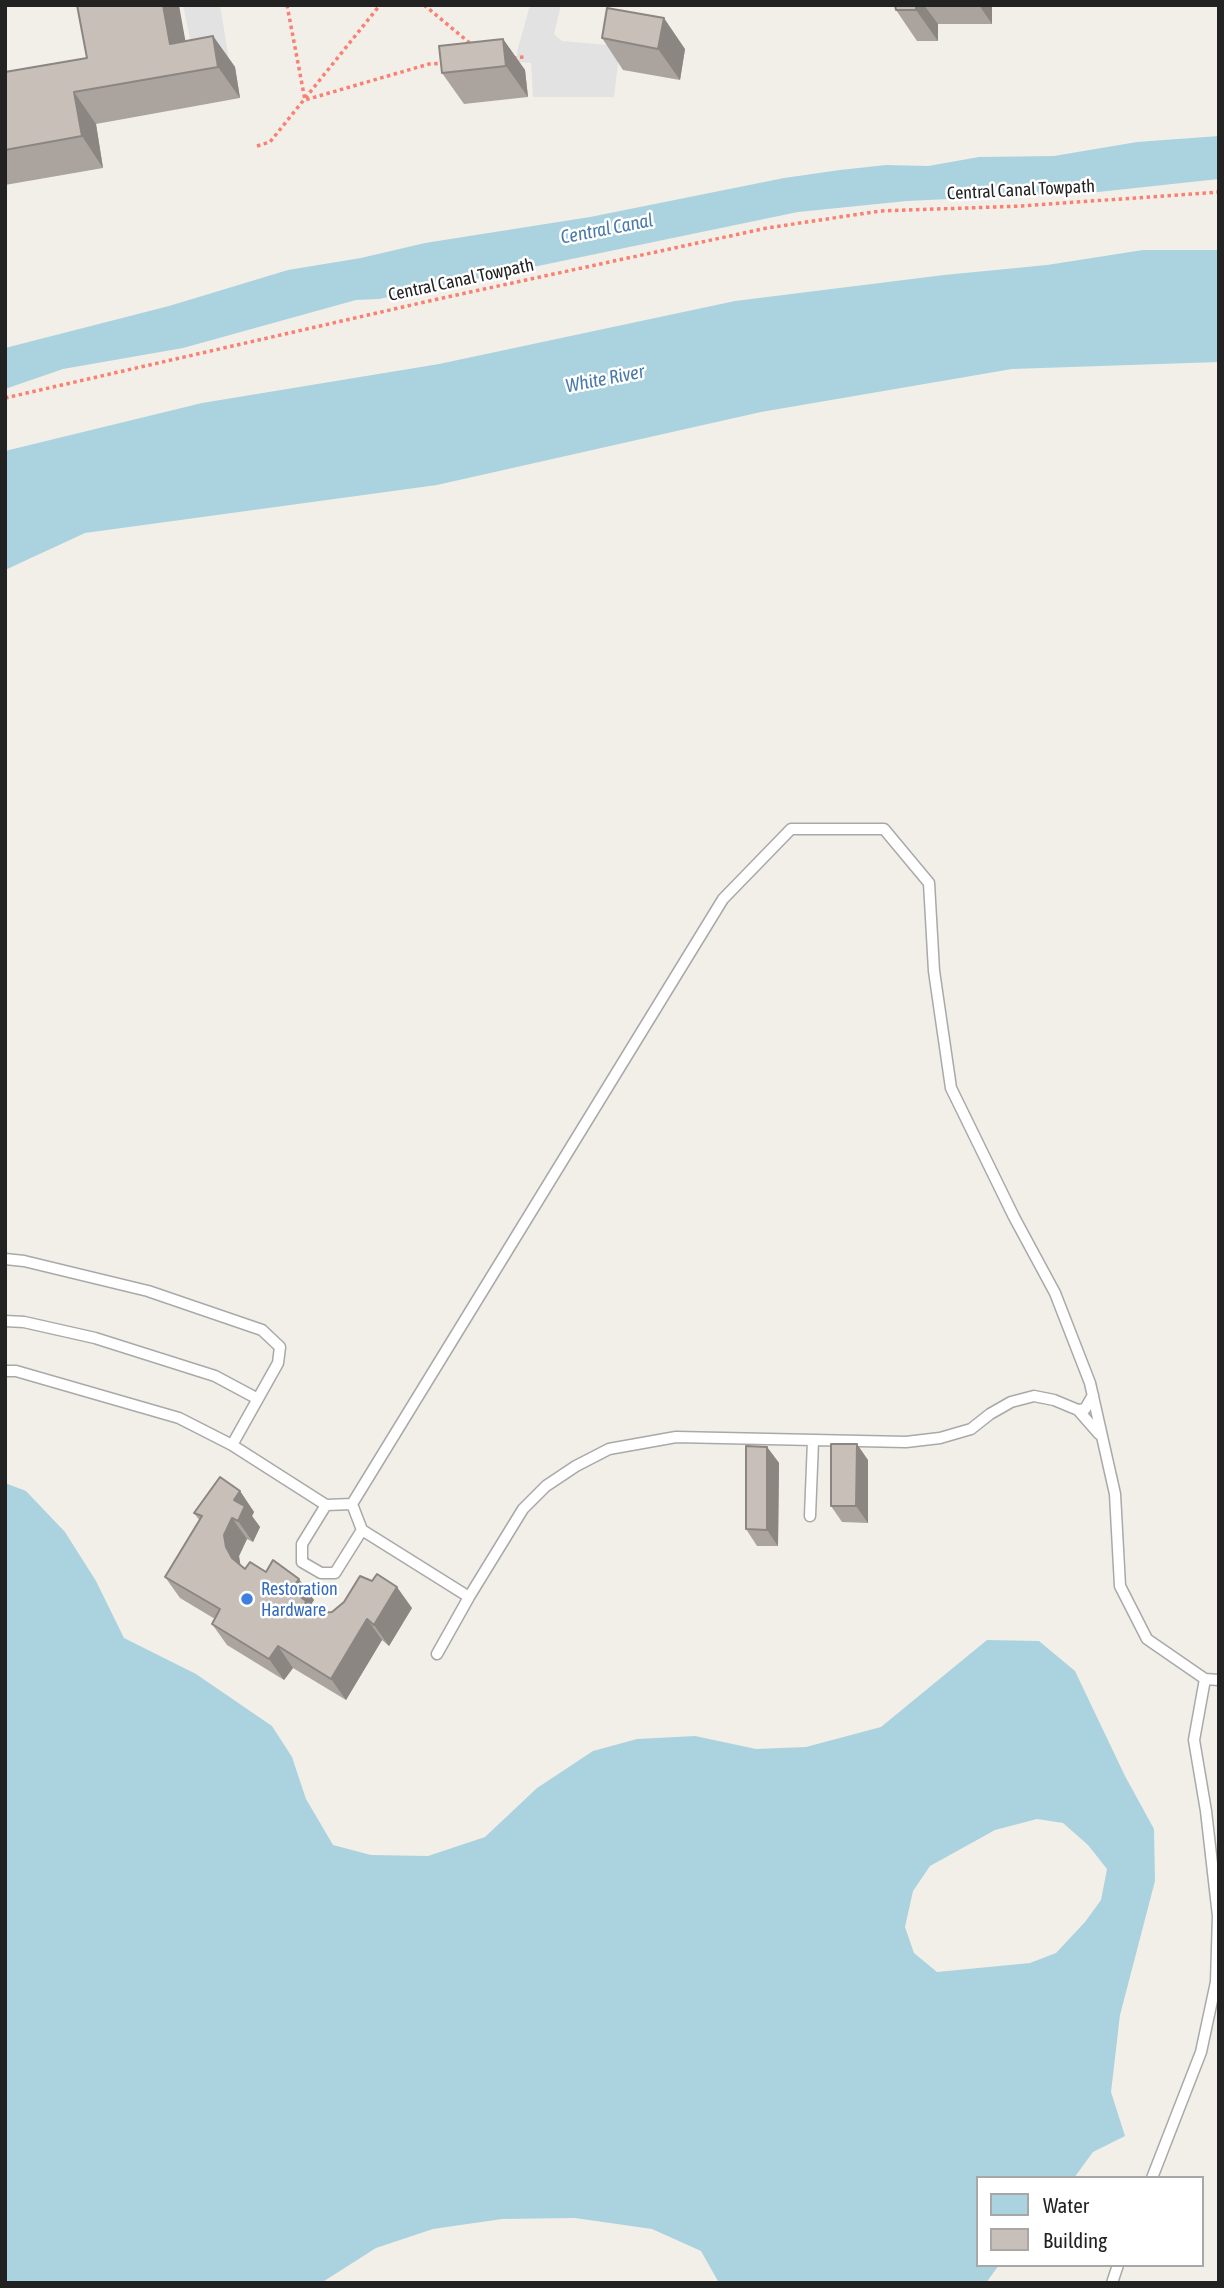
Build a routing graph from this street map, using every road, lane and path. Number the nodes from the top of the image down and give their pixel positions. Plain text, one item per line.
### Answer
1 (287, 5) edge
2 (380, 5) edge
3 (424, 5) edge
4 (477, 49) edge
5 (524, 57) dead end
6 (510, 58) dead end
7 (456, 62) edge
8 (305, 100) junction
9 (257, 146) dead end
10 (1219, 192) edge
11 (5, 398) edge
12 (5, 1259) edge
13 (5, 1321) edge
14 (5, 1371) edge
15 (1093, 1395) junction
16 (258, 1399) junction
17 (1077, 1410) junction
18 (1103, 1438) junction
19 (813, 1441) junction
20 (232, 1445) junction
21 (352, 1504) junction
22 (326, 1505) junction
23 (810, 1516) dead end
24 (362, 1530) junction
25 (469, 1597) junction
26 (437, 1654) dead end
27 (1205, 1679) junction
28 (1219, 1680) edge
29 (1153, 2176) edge

1 - 8 path
2 - 8 path
3 - 4 path
5 - 6 path
7 - 8 path
8 - 9 path
10 - 11 path, Central Canal Towpath
12 - 16 lane
13 - 16 lane
14 - 20 lane
15 - 17 lane
15 - 18 lane
15 - 21 lane
16 - 20 lane
17 - 18 lane
17 - 19 lane
18 - 27 lane
19 - 23 lane
19 - 25 lane
20 - 22 lane
21 - 22 lane
21 - 24 lane
22 - 24 lane
24 - 25 lane
25 - 26 lane
27 - 28 lane
27 - 29 lane

